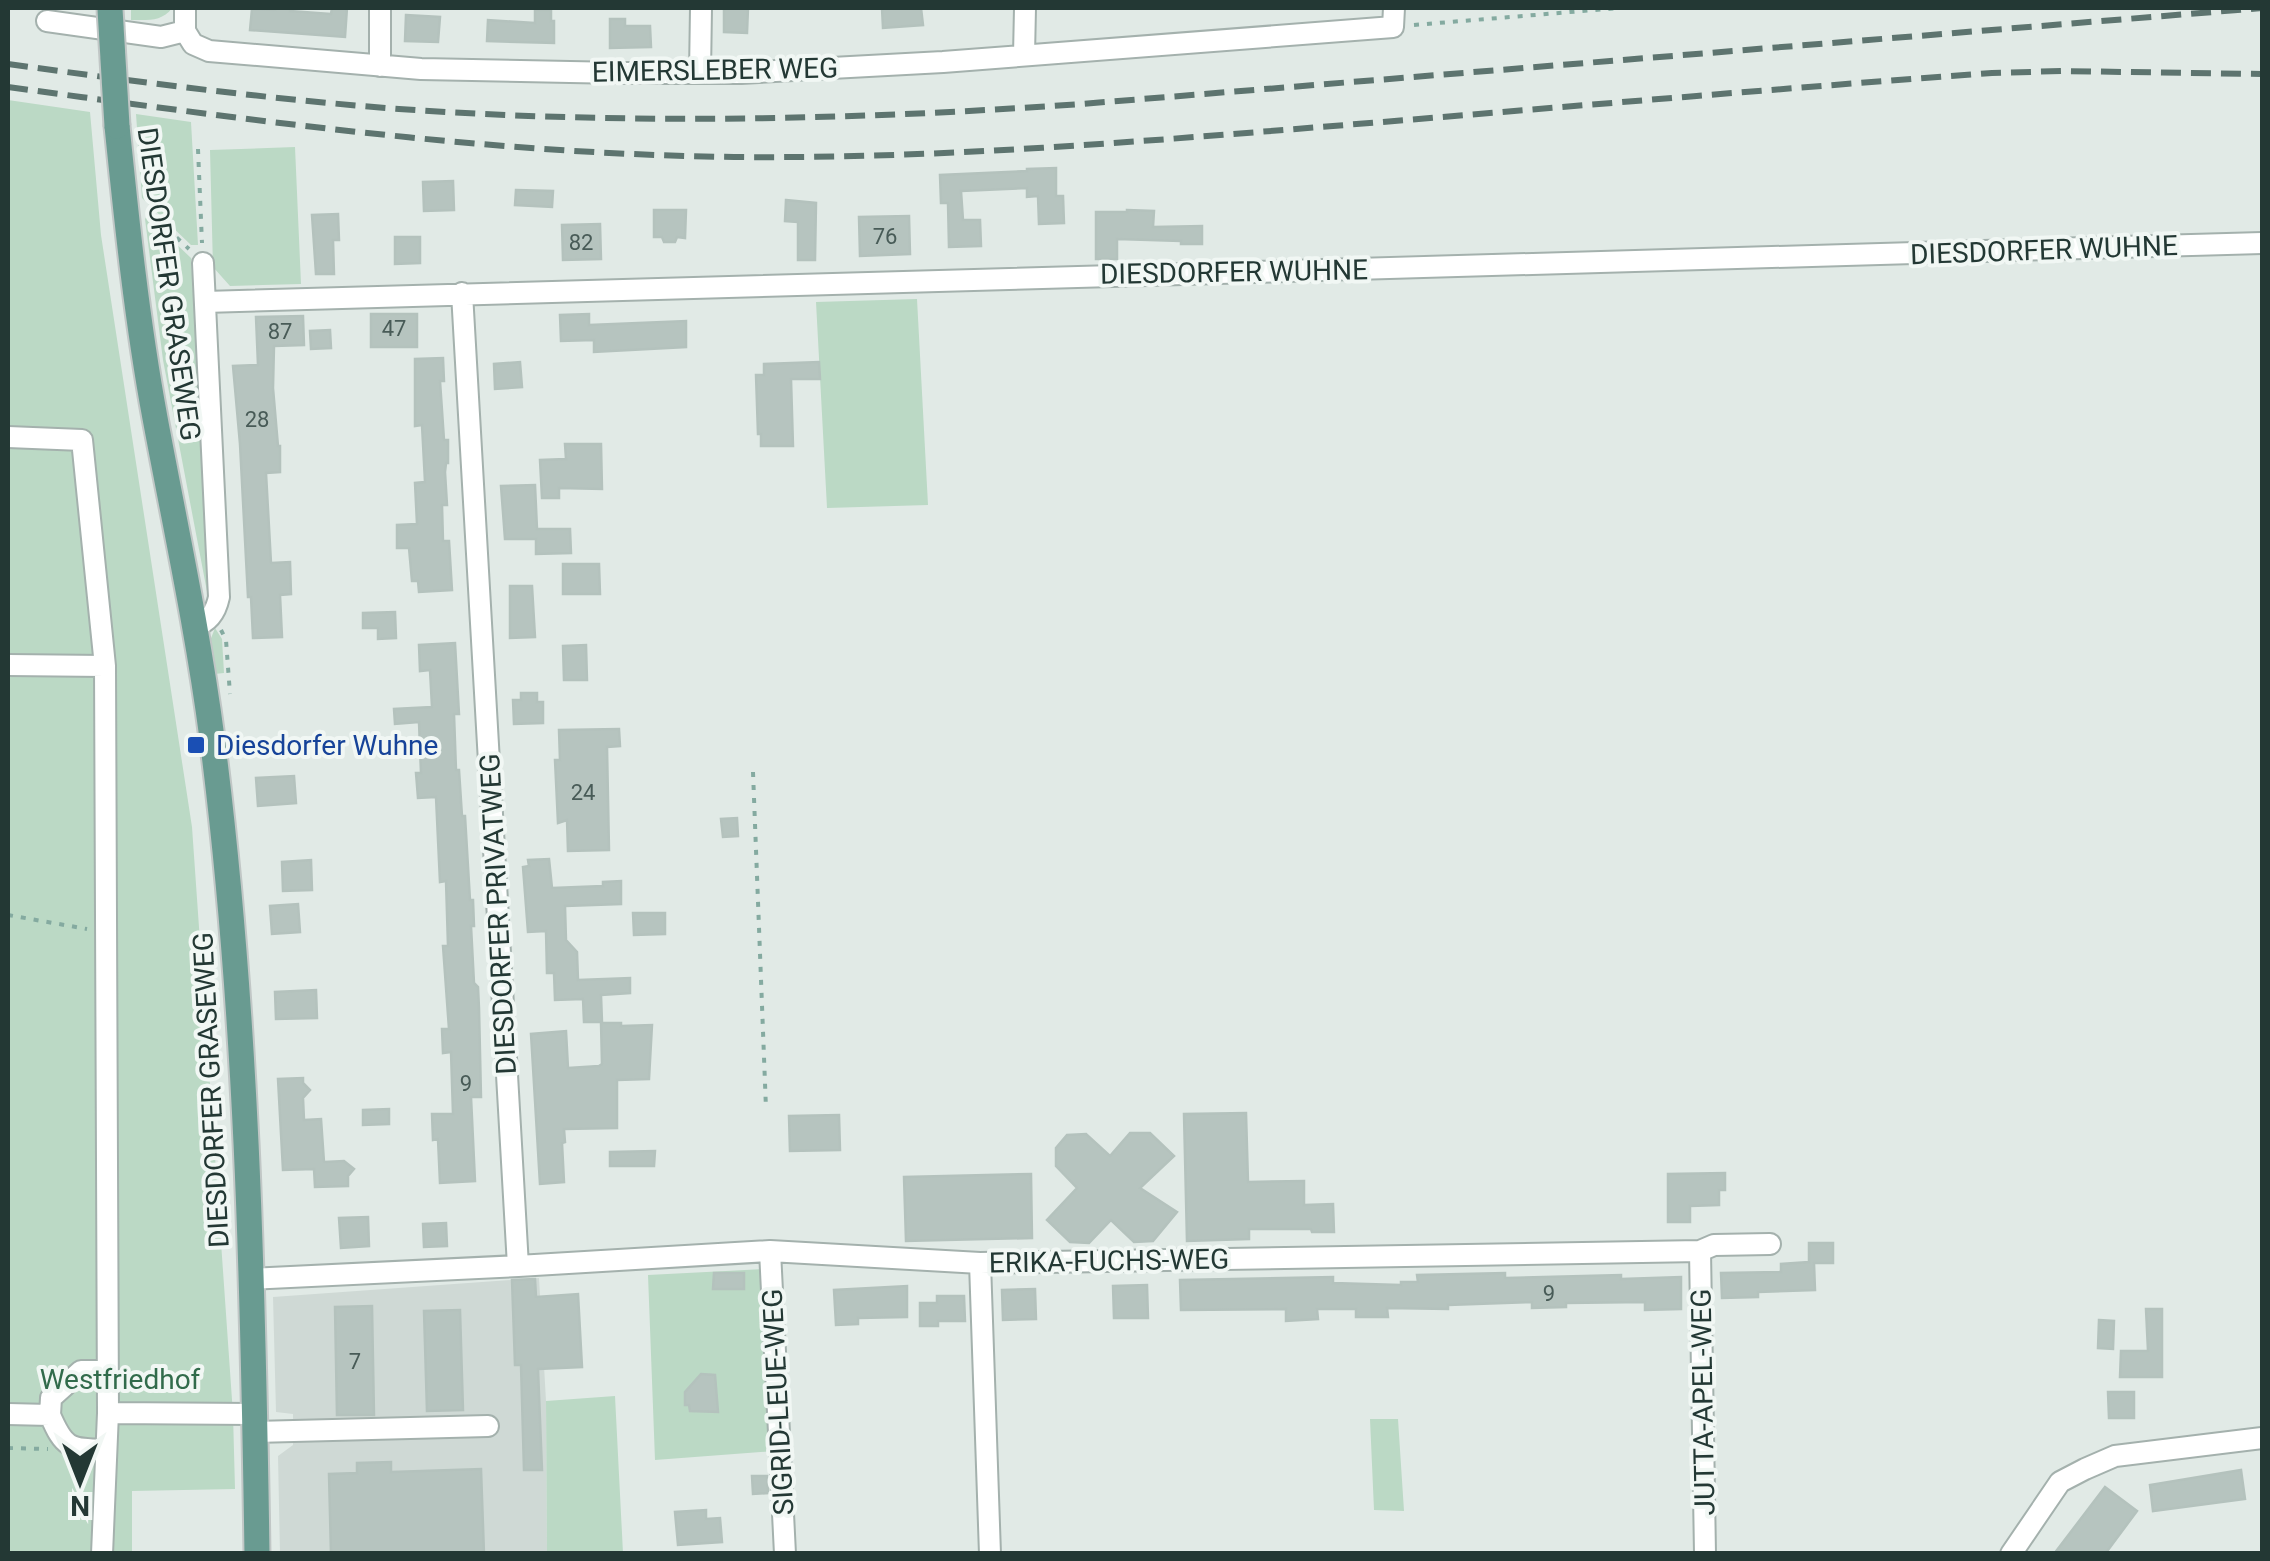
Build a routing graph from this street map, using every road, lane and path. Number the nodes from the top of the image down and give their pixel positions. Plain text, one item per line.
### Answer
1 (110, 8) edge
2 (185, 8) edge
3 (380, 8) edge
4 (702, 8) edge
5 (1025, 8) edge
6 (1619, 8) edge
7 (1394, 17) edge
8 (48, 21) dead end
9 (185, 31) junction
10 (1024, 54) junction
11 (380, 66) junction
12 (700, 73) junction
13 (198, 148) dead end
14 (148, 211) dead end
15 (2262, 244) edge
16 (196, 256) junction
17 (462, 294) junction
18 (205, 302) junction
19 (8, 437) edge
20 (206, 625) junction
21 (8, 665) edge
22 (105, 666) junction
23 (231, 709) dead end
24 (753, 772) dead end
25 (8, 915) edge
26 (105, 932) junction
27 (766, 1109) dead end
28 (1770, 1244) dead end
29 (770, 1251) junction
30 (1700, 1251) junction
31 (980, 1263) junction
32 (518, 1266) junction
33 (250, 1279) junction
34 (107, 1371) junction
35 (108, 1413) junction
36 (8, 1414) edge
37 (50, 1415) junction
38 (255, 1422) junction
39 (488, 1426) dead end
40 (2262, 1438) edge
41 (8, 1448) edge
42 (78, 1449) junction
43 (105, 1450) junction
44 (102, 1554) edge
45 (257, 1554) edge
46 (785, 1554) edge
47 (990, 1554) edge
48 (1705, 1554) edge
49 (2011, 1554) edge

1 - 20 main road, DIESDORFER GRASEWEG, bridge
2 - 9 street
3 - 11 street
4 - 12 street
5 - 10 street
6 - 7 path
7 - 10 street, EIMERSLEBER WEG
8 - 9 street, EIMERSLEBER WEG
9 - 11 street, EIMERSLEBER WEG
10 - 12 street, EIMERSLEBER WEG
11 - 12 street, EIMERSLEBER WEG
13 - 16 path
14 - 16 path
15 - 17 street, DIESDORFER WUHNE
16 - 18 street, DIESDORFER GRASEWEG
17 - 18 street, DIESDORFER WUHNE
17 - 32 street, DIESDORFER PRIVATWEG
18 - 20 street, DIESDORFER GRASEWEG
19 - 22 street
20 - 23 path
20 - 33 main road, DIESDORFER GRASEWEG
21 - 22 street
22 - 26 street
24 - 27 path
25 - 26 path
26 - 34 street
28 - 30 street, ERIKA-FUCHS-WEG
29 - 31 street, ERIKA-FUCHS-WEG
29 - 32 street, ERIKA-FUCHS-WEG
29 - 46 street, SIGRID-LEUE-WEG
30 - 31 street, ERIKA-FUCHS-WEG
30 - 48 street, JUTTA-APEL-WEG
31 - 47 street
32 - 33 street
33 - 38 main road, DIESDORFER GRASEWEG
34 - 35 street
34 - 37 street
35 - 38 street
35 - 43 street
36 - 37 street
37 - 42 street
38 - 39 street
38 - 45 main road, DIESDORFER GRASEWEG
40 - 49 street
41 - 42 path
42 - 43 street
43 - 44 street

